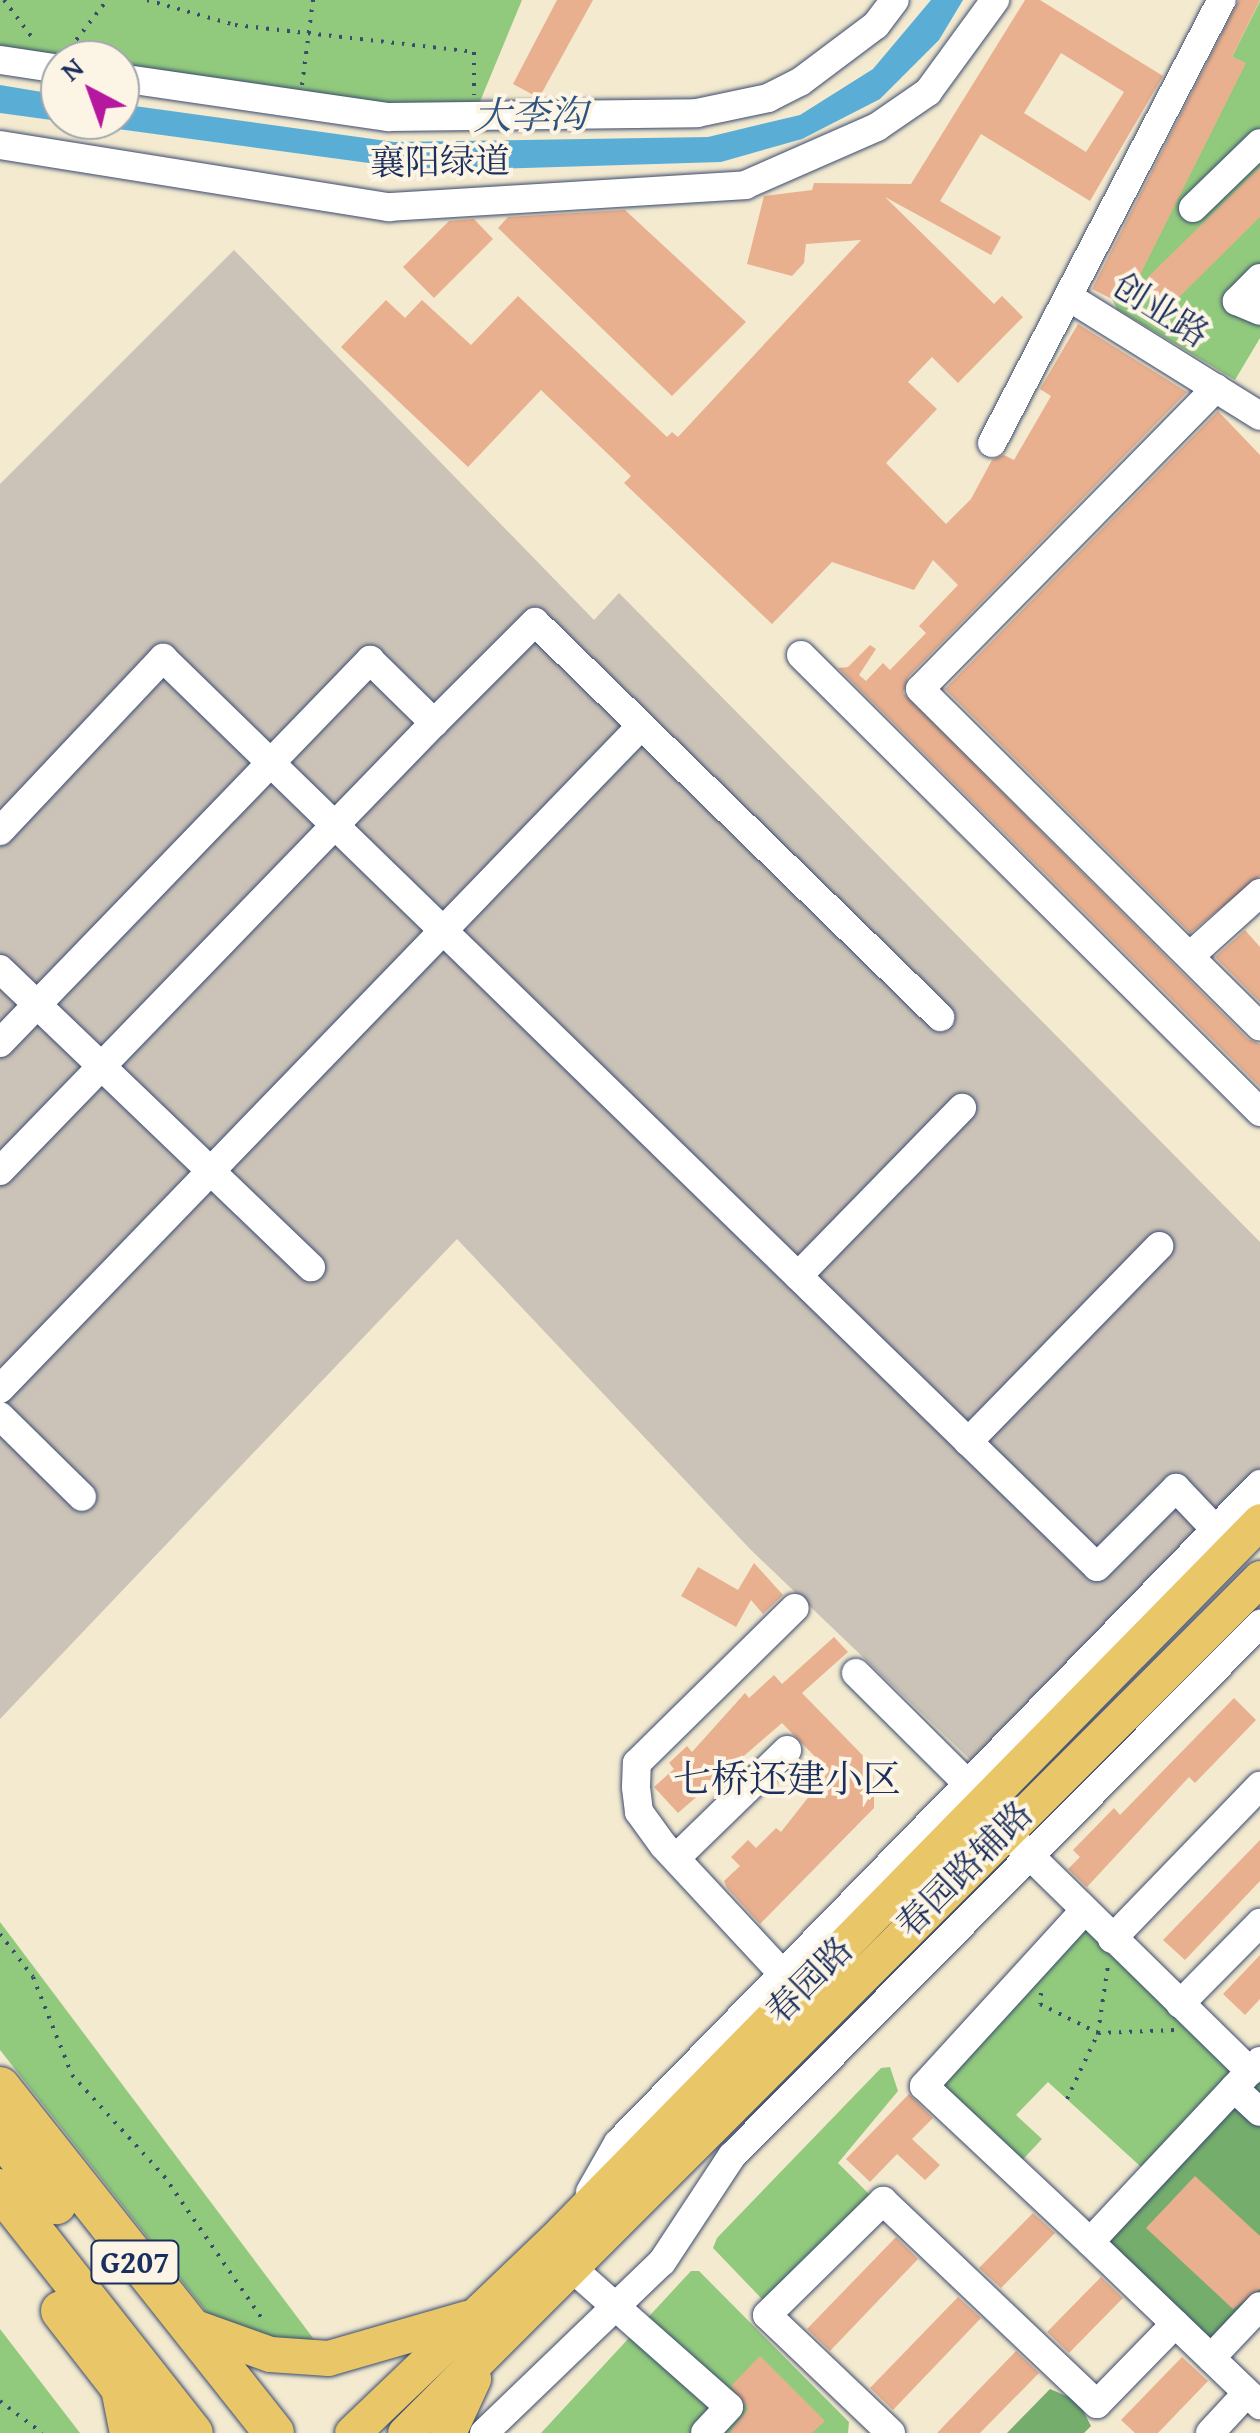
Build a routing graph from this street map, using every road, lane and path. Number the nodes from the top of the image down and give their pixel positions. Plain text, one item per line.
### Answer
1 (4, 0) edge
2 (107, 0) edge
3 (146, 0) edge
4 (313, 0) edge
5 (894, 0) edge
6 (995, 0) edge
7 (1222, 0) edge
8 (309, 33) junction
9 (77, 40) edge
10 (40, 44) edge
11 (0, 60) edge
12 (40, 64) edge
13 (140, 81) edge
14 (300, 104) junction
15 (474, 116) junction
16 (1260, 142) edge
17 (0, 145) edge
18 (1192, 208) dead end
19 (1260, 278) edge
20 (1072, 298) junction
21 (1260, 311) edge
22 (1216, 388) junction
23 (1260, 416) edge
24 (992, 443) dead end
25 (801, 655) dead end
26 (434, 724) junction
27 (639, 728) junction
28 (272, 764) junction
29 (336, 825) junction
30 (0, 831) edge
31 (1260, 894) edge
32 (440, 928) junction
33 (1190, 956) junction
34 (0, 969) edge
35 (37, 1004) junction
36 (940, 1017) dead end
37 (1260, 1027) edge
38 (0, 1043) edge
39 (102, 1066) junction
40 (962, 1108) dead end
41 (1260, 1112) edge
42 (210, 1170) junction
43 (0, 1171) edge
44 (1159, 1246) dead end
45 (311, 1267) dead end
46 (798, 1276) junction
47 (0, 1389) edge
48 (0, 1416) edge
49 (968, 1442) junction
50 (1260, 1484) edge
51 (82, 1497) dead end
52 (1260, 1521) edge
53 (1225, 1539) junction
54 (1260, 1578) edge
55 (795, 1608) dead end
56 (1260, 1624) edge
57 (856, 1673) dead end
58 (787, 1750) dead end
59 (1260, 1786) edge
60 (977, 1792) junction
61 (1018, 1844) junction
62 (676, 1858) junction
63 (1084, 1912) junction
64 (1260, 1922) edge
65 (0, 1934) edge
66 (1112, 1939) junction
67 (1046, 1954) junction
68 (791, 1982) junction
69 (1180, 2004) junction
70 (1206, 2029) junction
71 (1098, 2034) junction
72 (1248, 2073) edge
73 (0, 2088) edge
74 (1067, 2099) dead end
75 (1260, 2112) edge
76 (0, 2134) edge
77 (0, 2189) edge
78 (0, 2233) edge
79 (1090, 2242) junction
80 (574, 2269) junction
81 (1260, 2306) edge
82 (614, 2308) junction
83 (473, 2316) junction
84 (184, 2324) junction
85 (1176, 2324) junction
86 (287, 2356) junction
87 (1211, 2358) junction
88 (480, 2363) junction
89 (117, 2383) junction
90 (1254, 2399) edge
91 (0, 2400) edge
92 (42, 2433) edge
93 (127, 2433) edge
94 (156, 2433) edge
95 (192, 2433) edge
96 (240, 2433) edge
97 (274, 2433) edge
98 (352, 2433) edge
99 (406, 2433) edge
100 (448, 2433) edge
101 (484, 2433) edge
102 (705, 2433) edge
103 (891, 2433) edge
104 (1210, 2433) edge

1 - 10 path
2 - 9 path
3 - 8 path
4 - 8 path
5 - 15 street
6 - 17 street, 襄阳绿道
7 - 20 street
8 - 14 path
8 - 15 path
11 - 12 street
13 - 14 street
14 - 15 street
16 - 18 street
19 - 21 street
20 - 22 street, 创业路
20 - 24 street
22 - 23 street, 创业路
22 - 33 street
25 - 41 street
26 - 27 street
26 - 28 street
26 - 29 street
27 - 32 street
27 - 36 street
28 - 29 street
28 - 30 street
28 - 35 street
29 - 32 street
29 - 39 street
31 - 33 street
32 - 42 street
32 - 46 street
33 - 37 street
34 - 35 street
35 - 38 street
35 - 39 street
39 - 42 street
39 - 43 street
40 - 46 street
42 - 45 street
42 - 47 street
44 - 49 street
46 - 49 street
48 - 51 street
49 - 53 street
50 - 53 street
52 - 53 main road, 春园路
53 - 60 main road, 春园路
54 - 61 main road, 春园路
55 - 62 street
56 - 61 street, 春园路辅路
57 - 60 street
58 - 62 street
59 - 66 street
60 - 68 main road, 春园路
61 - 63 street
61 - 80 main road, 春园路
61 - 82 street, 春园路辅路
62 - 68 street
63 - 66 street
63 - 67 street
64 - 69 street
65 - 86 path
66 - 69 street
66 - 71 path
67 - 71 path
67 - 79 street
68 - 83 main road, 春园路
69 - 70 street
70 - 71 path
70 - 72 street
71 - 74 path
72 - 75 street
72 - 79 street
73 - 84 highway, G207
76 - 96 highway
77 - 95 highway
78 - 89 highway, G207
79 - 85 street
80 - 82 street
80 - 88 main road, 春园路
81 - 87 street
82 - 101 street, 春园路辅路
82 - 102 street
83 - 86 main road
83 - 98 main road, 春园路
84 - 86 main road
84 - 97 highway, G207
85 - 87 street
85 - 103 street
87 - 90 street
88 - 99 main road, 春园路
88 - 100 main road
89 - 93 main road
89 - 94 highway, G207
90 - 104 street
91 - 92 path

